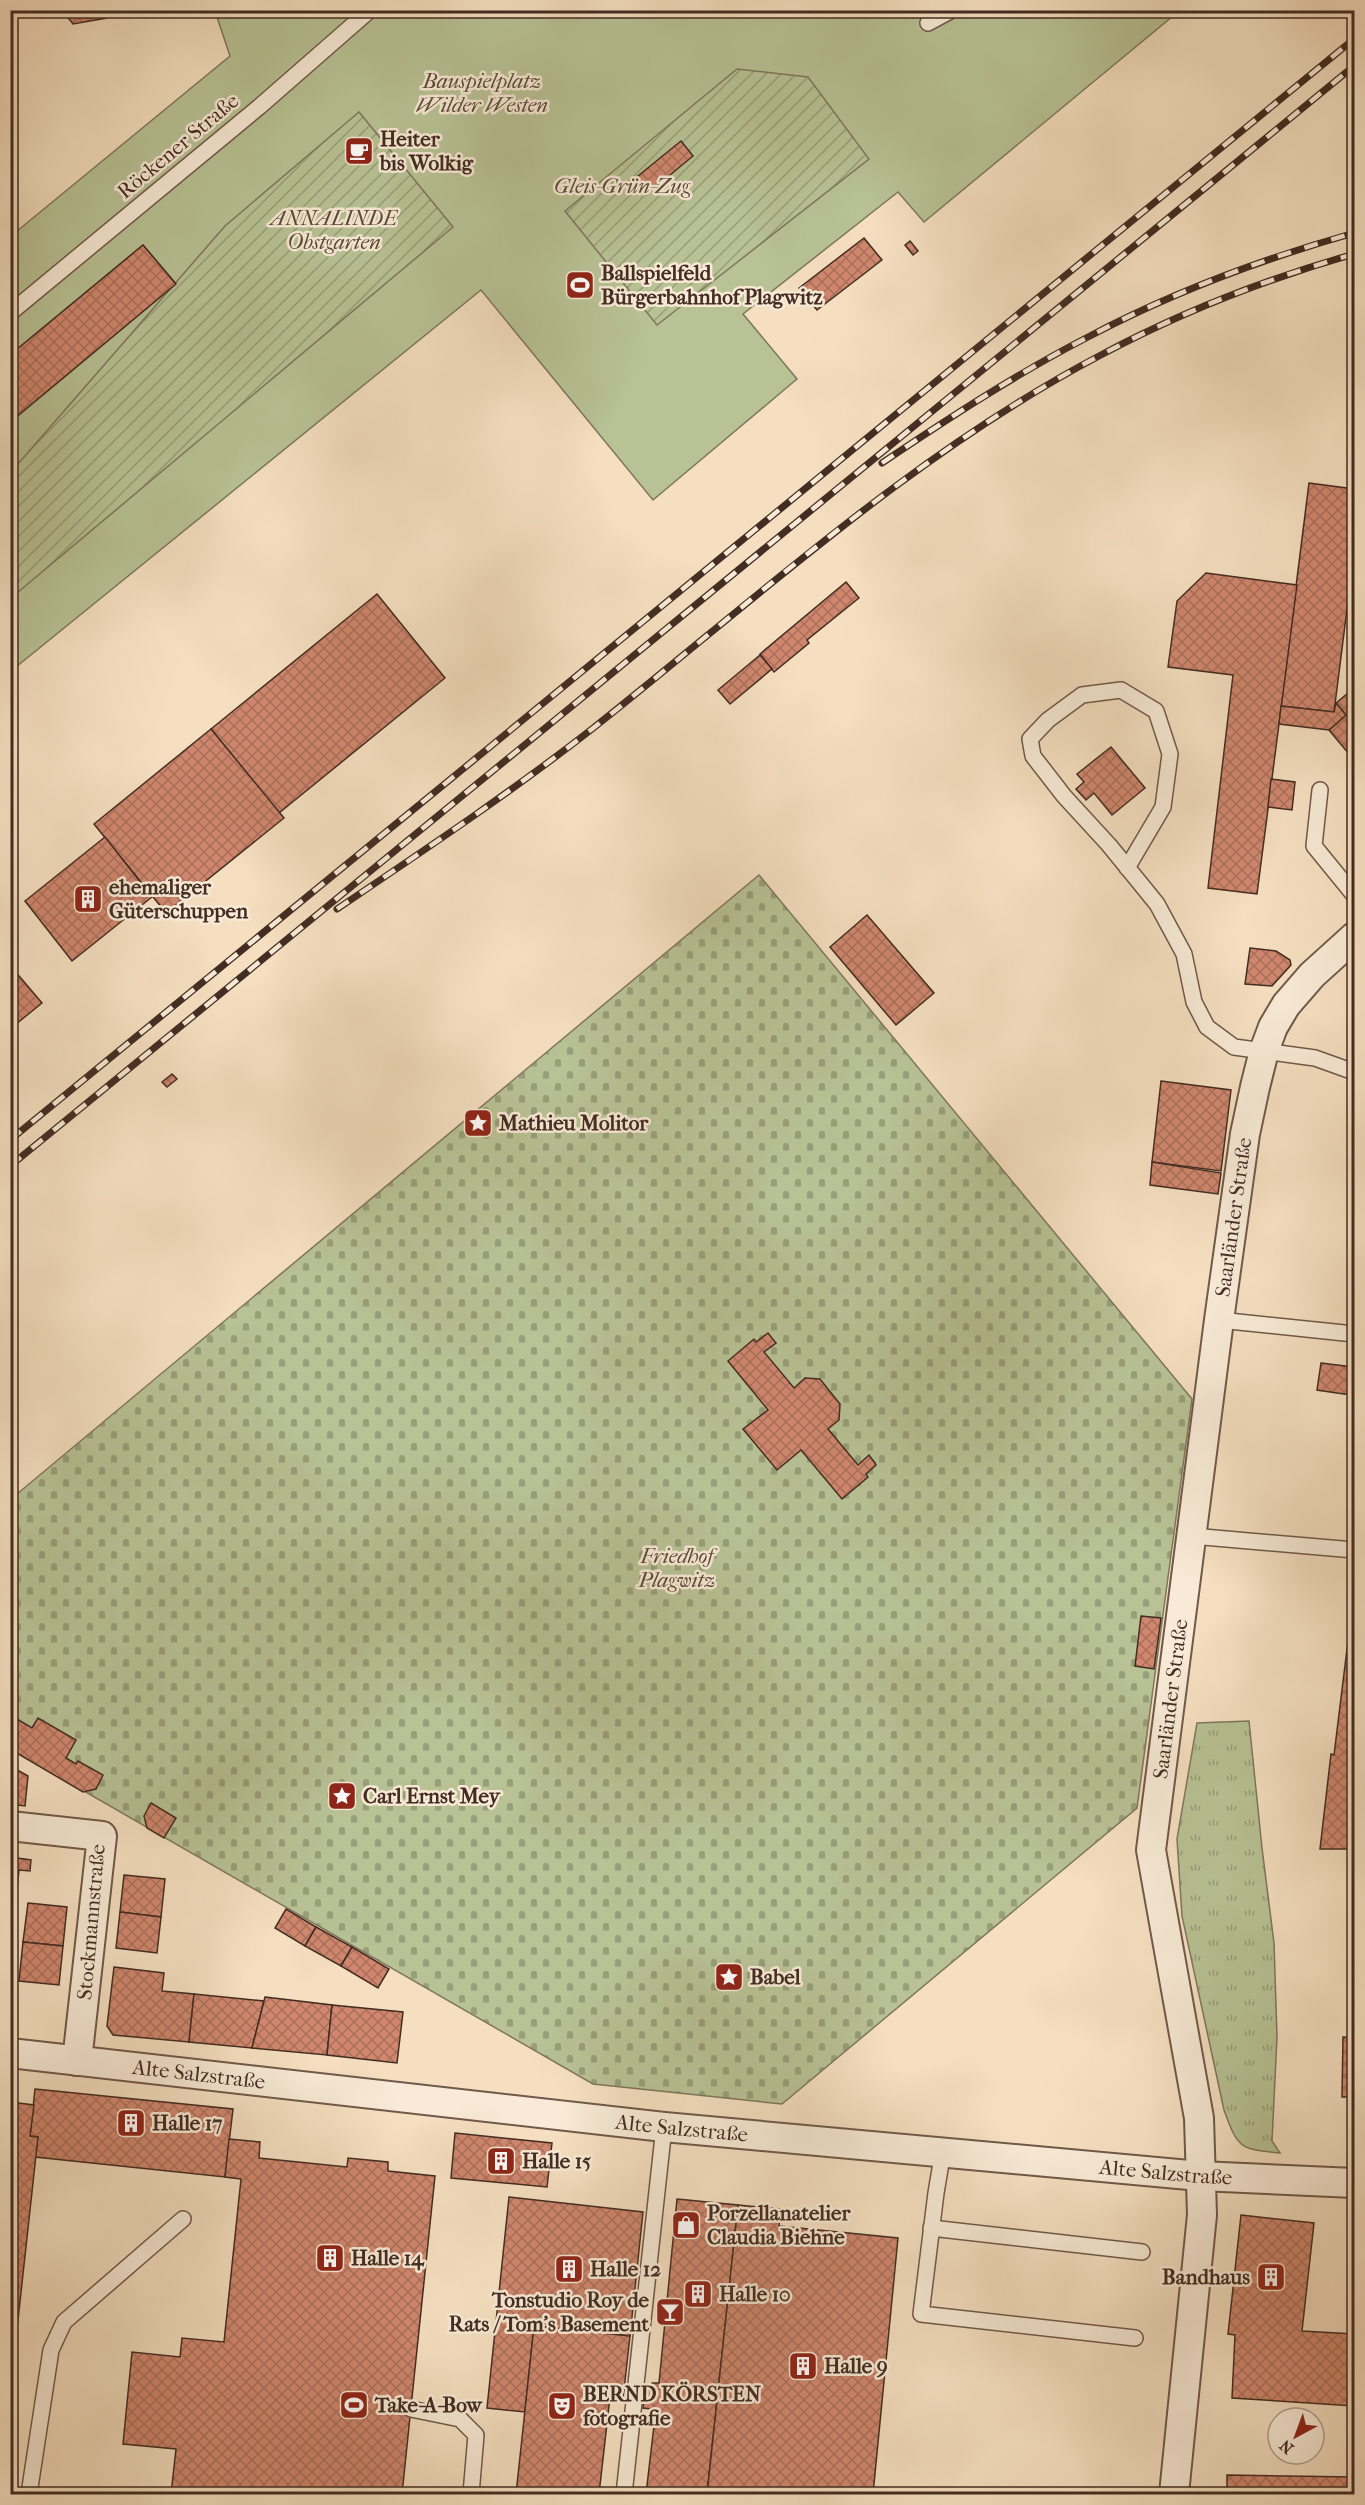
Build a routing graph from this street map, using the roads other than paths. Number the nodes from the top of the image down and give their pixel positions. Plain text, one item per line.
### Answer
1 (370, 10) edge
2 (935, 10) edge
3 (952, 10) edge
4 (10, 312) edge
5 (1320, 790) dead end
6 (1127, 868) junction
7 (1354, 895) edge
8 (1354, 936) edge
9 (1264, 1051) junction
10 (1354, 1072) edge
11 (1219, 1320) junction
12 (1354, 1334) edge
13 (1192, 1536) junction
14 (1354, 1550) edge
15 (10, 1826) edge
16 (10, 2054) edge
17 (77, 2061) junction
18 (664, 2127) junction
19 (943, 2151) junction
20 (1200, 2176) junction
21 (1354, 2183) edge
22 (183, 2219) dead end
23 (931, 2228) junction
24 (1142, 2252) dead end
25 (1135, 2338) dead end
26 (411, 2409) dead end
27 (29, 2494) edge
28 (471, 2494) edge
29 (624, 2494) edge
30 (1174, 2494) edge

1 - 4 lane, Röckener Straße
2 - 3 lane
5 - 7 lane
6 - 6 lane
6 - 9 lane
8 - 9 street, Saarländer Straße
9 - 10 lane
9 - 11 street, Saarländer Straße
11 - 12 lane
11 - 13 street, Saarländer Straße
13 - 14 lane
13 - 20 street, Saarländer Straße
15 - 17 street, Stockmannstraße
16 - 17 street, Alte Salzstraße
17 - 18 street, Alte Salzstraße
18 - 19 street, Alte Salzstraße
18 - 29 lane
19 - 20 street, Alte Salzstraße
19 - 23 lane
20 - 21 street, Alte Salzstraße
20 - 30 street, Saarländer Straße
22 - 27 lane
23 - 24 lane
23 - 25 lane
26 - 28 lane

